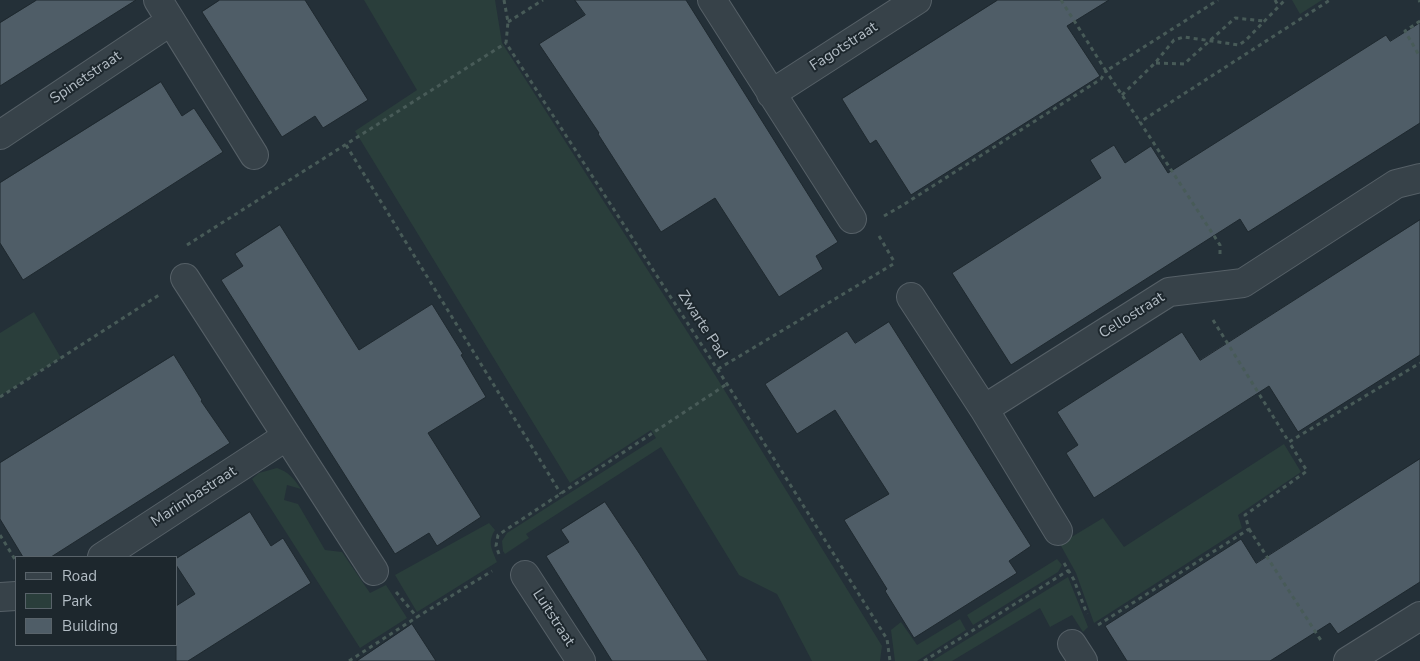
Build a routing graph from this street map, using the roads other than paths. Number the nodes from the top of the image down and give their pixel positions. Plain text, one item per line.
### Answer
1 (712, 0) edge
2 (917, 0) edge
3 (164, 10) edge
4 (771, 94) junction
5 (0, 135) edge
6 (254, 155) dead end
7 (1420, 178) edge
8 (861, 221) road end
9 (185, 278) road end
10 (911, 297) dead end
11 (984, 409) junction
12 (287, 436) junction
13 (1058, 531) road end
14 (104, 556) edge
15 (513, 570) road end
16 (374, 571) road end
17 (15, 596) edge
18 (0, 597) edge
19 (1420, 616) edge
20 (581, 661) edge
21 (1348, 661) edge

1 - 4 street
2 - 4 street, Fagotstraat
3 - 5 street, Spinetstraat
3 - 6 street, Spinetstraat
4 - 8 street
7 - 11 street, Cellostraat
9 - 12 street
10 - 11 street
11 - 13 street
12 - 14 street, Marimbastraat
12 - 16 street
15 - 20 street, Luitstraat
17 - 18 street
19 - 21 street

